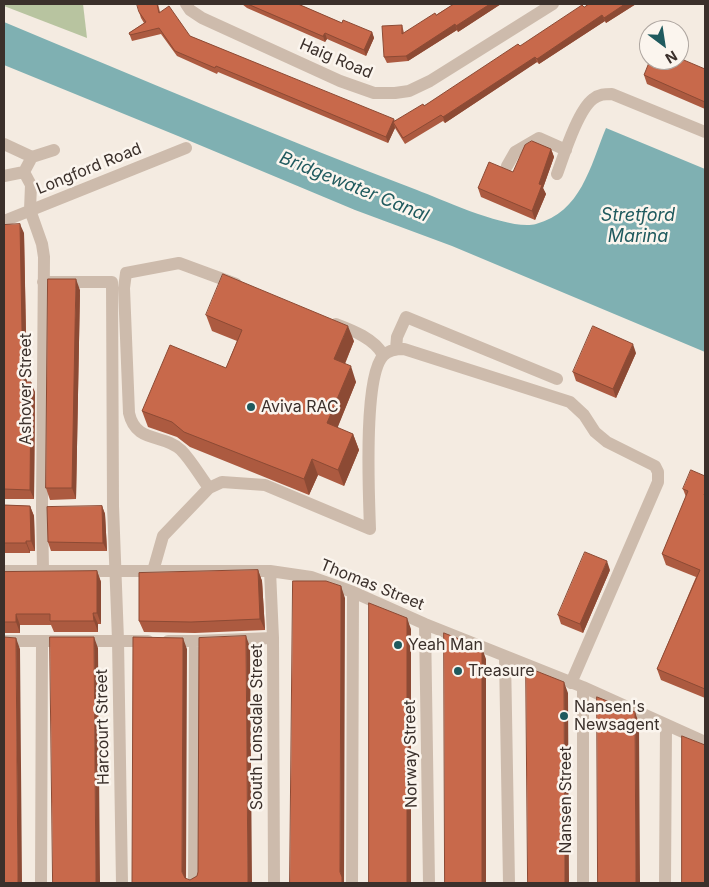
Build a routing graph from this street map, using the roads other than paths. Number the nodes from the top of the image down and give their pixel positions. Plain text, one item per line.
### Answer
1 (186, 4) edge
2 (553, 4) edge
3 (705, 132) edge
4 (4, 144) edge
5 (186, 148) dead end
6 (54, 150) dead end
7 (566, 150) junction
8 (32, 157) junction
9 (507, 166) dead end
10 (24, 172) junction
11 (557, 174) dead end
12 (4, 176) edge
13 (30, 210) junction
14 (4, 221) edge
15 (43, 282) junction
16 (245, 288) edge
17 (326, 320) edge
18 (396, 349) junction
19 (383, 355) junction
20 (557, 379) dead end
21 (209, 488) junction
22 (26, 508) edge
23 (46, 508) junction
24 (4, 571) edge
25 (43, 571) junction
26 (116, 571) junction
27 (153, 571) junction
28 (270, 571) junction
29 (353, 592) junction
30 (425, 624) junction
31 (273, 638) junction
32 (118, 640) junction
33 (195, 641) junction
34 (4, 642) edge
35 (42, 642) junction
36 (505, 657) junction
37 (577, 685) junction
38 (666, 725) junction
39 (705, 742) edge
40 (40, 883) edge
41 (122, 883) edge
42 (194, 883) edge
43 (274, 883) edge
44 (352, 883) edge
45 (429, 883) edge
46 (509, 883) edge
47 (583, 883) edge
48 (665, 883) edge

1 - 2 street, Haig Road
3 - 7 street
4 - 8 street
5 - 13 street, Longford Road
6 - 8 street
7 - 9 street
7 - 11 street
8 - 10 street
10 - 12 street
10 - 13 street
13 - 14 street, Longford Road
13 - 15 street, Ashover Street
15 - 23 street, Ashover Street
15 - 26 street, Harcourt Street
16 - 21 street
17 - 19 street
18 - 19 street
18 - 20 street
18 - 37 street
19 - 21 street
21 - 27 street
22 - 23 street
23 - 25 street, Ashover Street
24 - 25 street, Thomas Street
25 - 26 street, Thomas Street
26 - 27 street, Thomas Street
26 - 32 street, Harcourt Street
27 - 28 street, Thomas Street
28 - 29 street, Thomas Street
28 - 31 street, South Lonsdale Street
29 - 30 street, Thomas Street
29 - 44 street
30 - 36 street, Thomas Street
30 - 45 street, Norway Street
31 - 33 street
31 - 43 street, South Lonsdale Street
32 - 33 street
32 - 35 street
32 - 41 street, Harcourt Street
33 - 42 street
34 - 35 street
35 - 40 street
36 - 37 street, Thomas Street
36 - 46 street
37 - 38 street, Thomas Street
37 - 47 street, Nansen Street
38 - 39 street, Thomas Street
38 - 48 street

